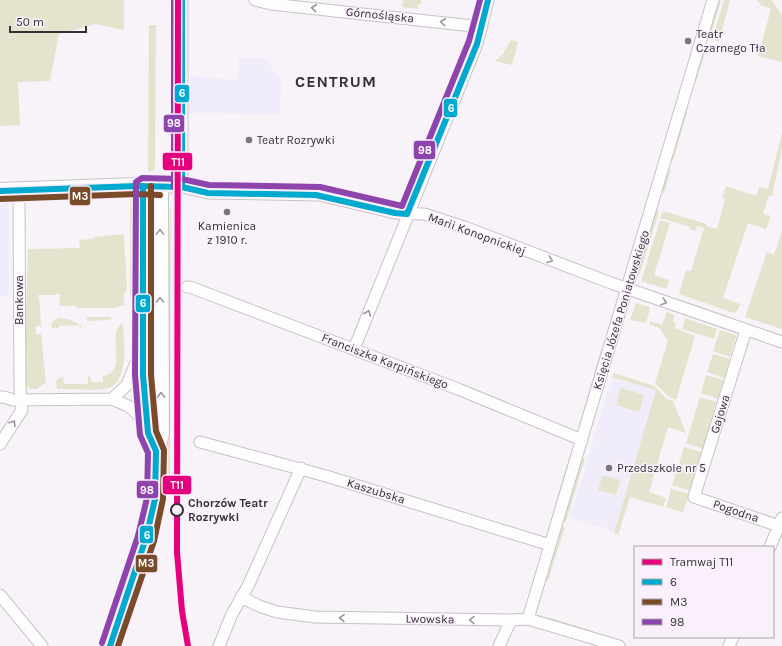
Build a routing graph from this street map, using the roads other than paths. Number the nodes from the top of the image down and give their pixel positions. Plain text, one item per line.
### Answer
1 (182, 0) edge
2 (255, 0) edge
3 (488, 0) edge
4 (713, 0) edge
5 (482, 27) junction
6 (143, 186) junction
7 (160, 187) junction
8 (182, 187) junction
9 (0, 191) edge
10 (18, 199) dead end
11 (407, 214) junction
12 (187, 287) dead end
13 (627, 289) junction
14 (746, 330) junction
15 (782, 342) edge
16 (142, 348) junction
17 (354, 350) junction
18 (0, 397) edge
19 (112, 399) junction
20 (21, 400) junction
21 (148, 433) junction
22 (582, 440) junction
23 (200, 442) dead end
24 (0, 444) edge
25 (156, 452) junction
26 (301, 468) junction
27 (694, 497) joint
28 (780, 522) edge
29 (550, 545) junction
30 (770, 546) edge
31 (0, 595) edge
32 (242, 597) junction
33 (528, 619) junction
34 (511, 620) junction
35 (42, 646) edge
36 (110, 646) edge
37 (219, 646) edge
38 (499, 646) edge
39 (619, 646) edge

1 - 8 street
5 -> 2 street, Górnośląska
3 - 5 street
4 - 13 street, Księcia Józefa Poniatowskiego
5 - 11 street
6 - 7 street
6 - 9 street
6 - 16 street
7 - 8 street, Marii Konopnickiej
25 -> 7 street
8 - 11 street, Marii Konopnickiej
10 - 20 street, Bankowa
11 -> 13 street, Marii Konopnickiej
17 -> 11 street
12 - 17 street, Franciszka Karpińskiego
13 -> 14 street, Marii Konopnickiej
13 - 22 street, Księcia Józefa Poniatowskiego
14 - 15 street, Marii Konopnickiej
14 - 27 street, Gajowa
16 - 19 street
16 - 21 street
17 - 22 street, Franciszka Karpińskiego
18 - 20 street
19 - 20 street
19 - 21 street
24 -> 20 street, Bankowa
21 - 25 street
22 - 29 street, Księcia Józefa Poniatowskiego
23 - 26 street, Kaszubska
25 - 36 street
26 - 29 street, Kaszubska
26 - 32 street
27 - 28 street, Pogodna
28 - 30 street
29 - 33 street, Księcia Józefa Poniatowskiego
31 - 35 street
34 -> 32 street, Lwowska
32 - 37 street
33 - 34 street, Lwowska
33 - 39 street, Lwowska
34 - 38 street

